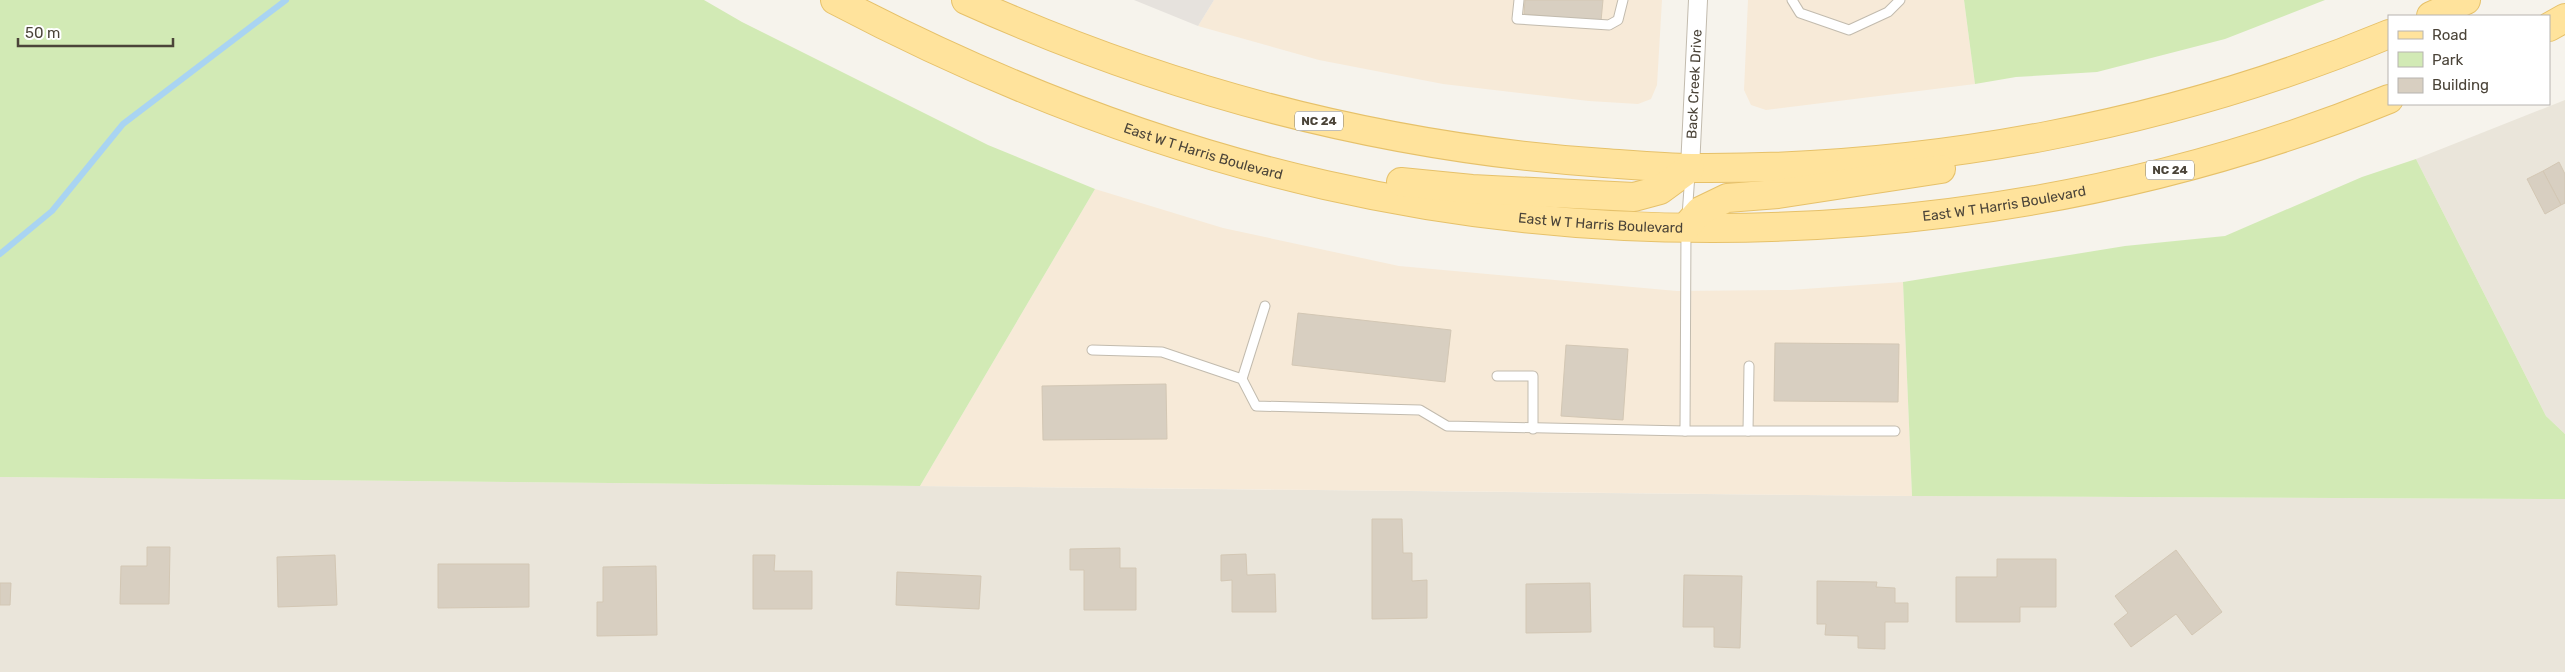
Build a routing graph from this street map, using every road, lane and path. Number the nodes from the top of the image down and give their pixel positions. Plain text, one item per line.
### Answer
1 (835, 0) edge
2 (966, 0) edge
3 (1519, 0) edge
4 (1623, 0) edge
5 (1698, 0) edge
6 (1792, 0) edge
7 (1900, 0) edge
8 (2466, 0) edge
9 (2433, 15) edge
10 (2565, 18) edge
11 (2550, 26) edge
12 (2388, 34) edge
13 (2388, 100) edge
14 (2052, 134) junction
15 (1253, 167) junction
16 (1690, 168) junction
17 (1686, 227) junction
18 (1265, 306) dead end
19 (1092, 350) dead end
20 (1749, 366) dead end
21 (1497, 376) dead end
22 (1242, 380) junction
23 (1532, 429) junction
24 (1685, 431) junction
25 (1748, 431) junction
26 (1895, 431) dead end

1 - 15 main road, East W T Harris Boulevard / NC 24
2 - 16 main road, NC 24
3 - 4 lane
5 - 16 street, Back Creek Drive
6 - 7 lane
8 - 9 main road
10 - 11 main road
12 - 14 main road, NC 24
13 - 17 main road, East W T Harris Boulevard / NC 24
14 - 16 main road, NC 24
14 - 17 main road
15 - 16 main road
15 - 17 main road, East W T Harris Boulevard / NC 24
16 - 17 lane
17 - 24 lane
18 - 22 lane
19 - 22 lane
20 - 25 lane
21 - 23 lane
22 - 23 lane
23 - 24 lane
24 - 25 lane
25 - 26 lane

